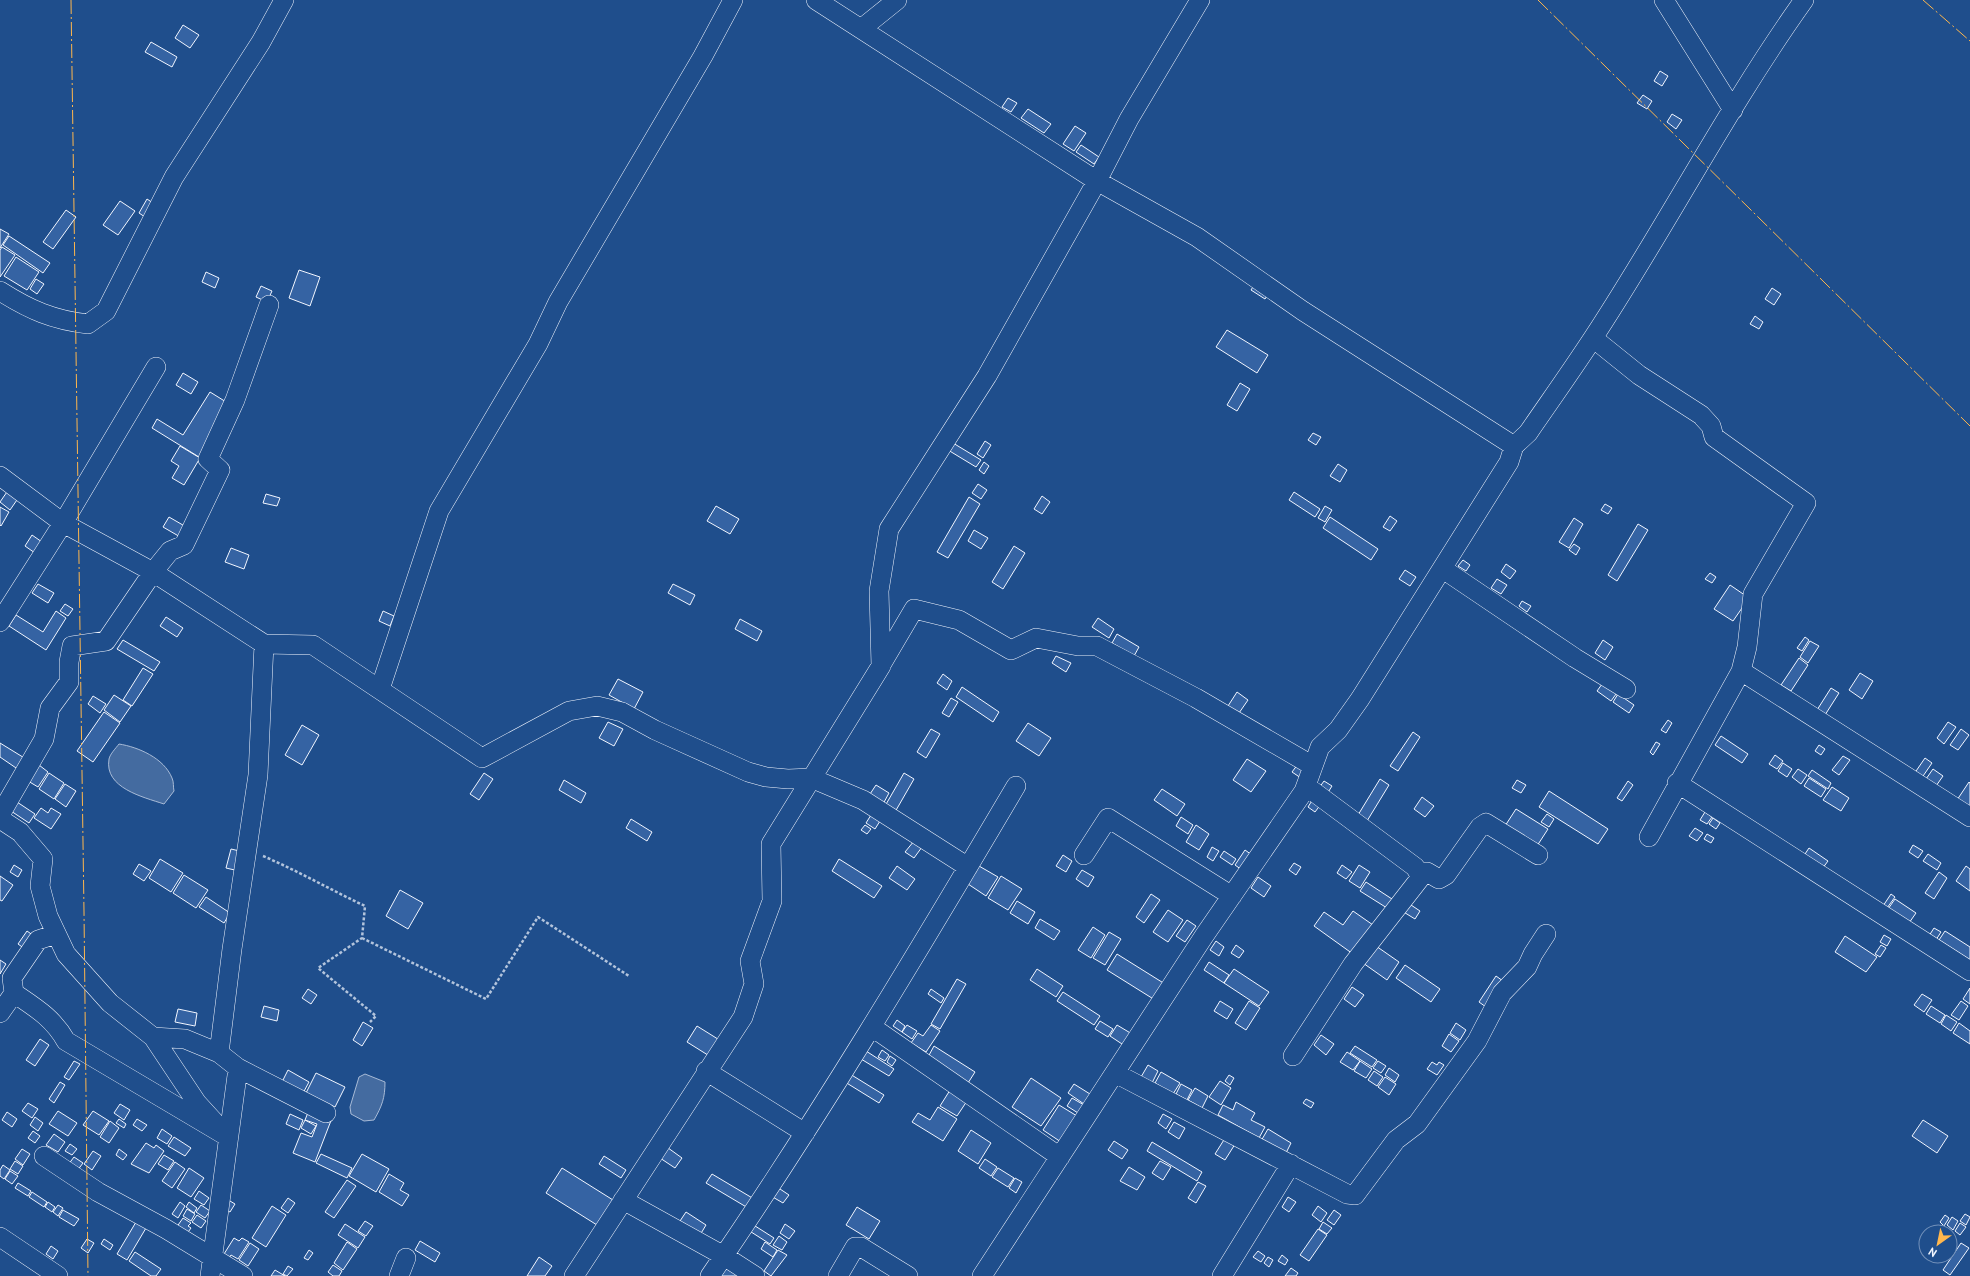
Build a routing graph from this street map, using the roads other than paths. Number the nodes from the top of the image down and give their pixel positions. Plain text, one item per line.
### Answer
1 (284, 0) edge
2 (733, 0) edge
3 (816, 0) edge
4 (897, 0) edge
5 (1200, 0) edge
6 (1664, 0) edge
7 (1804, 0) edge
8 (861, 30) junction
9 (1733, 110) junction
10 (1097, 181) junction
11 (0, 291) edge
12 (269, 305) dead end
13 (1593, 338) junction
14 (156, 367) dead end
15 (1514, 446) junction
16 (0, 476) edge
17 (63, 523) junction
18 (1443, 569) junction
19 (153, 572) junction
20 (0, 622) edge
21 (264, 644) junction
22 (881, 666) junction
23 (1741, 671) junction
24 (380, 689) junction
25 (1626, 689) dead end
26 (1313, 766) junction
27 (812, 778) junction
28 (1678, 783) junction
29 (1016, 786) dead end
30 (1306, 786) junction
31 (1, 813) edge
32 (1970, 817) edge
33 (1649, 837) dead end
34 (1084, 855) dead end
35 (1538, 855) dead end
36 (968, 867) junction
37 (1418, 872) junction
38 (1232, 896) junction
39 (56, 934) junction
40 (1546, 934) dead end
41 (1970, 971) edge
42 (14, 993) junction
43 (0, 1013) edge
44 (872, 1027) junction
45 (153, 1037) junction
46 (219, 1053) junction
47 (1293, 1056) dead end
48 (238, 1068) junction
49 (706, 1071) junction
50 (1114, 1073) junction
51 (326, 1113) dead end
52 (805, 1133) junction
53 (228, 1137) junction
54 (44, 1156) dead end
55 (1060, 1157) junction
56 (1292, 1164) junction
57 (623, 1200) junction
58 (0, 1237) edge
59 (724, 1256) junction
60 (406, 1258) dead end
61 (211, 1267) edge
62 (58, 1276) edge
63 (243, 1276) edge
64 (399, 1276) edge
65 (574, 1276) edge
66 (710, 1276) edge
67 (755, 1276) edge
68 (838, 1276) edge
69 (908, 1276) edge
70 (982, 1276) edge
71 (1222, 1276) edge

1 - 11 street
2 - 24 street
3 - 8 street
4 - 8 street
5 - 10 street
6 - 9 street
7 - 9 street
8 - 10 street
9 - 13 street
10 - 15 street
10 - 22 street
12 - 19 street
13 - 15 street
13 - 23 street
14 - 17 street
15 - 18 street
16 - 17 street
17 - 19 street
17 - 20 street
18 - 25 street
18 - 26 street
19 - 21 street
19 - 31 street
21 - 24 street
21 - 46 street
22 - 26 street
22 - 27 street
23 - 28 street
23 - 32 street
24 - 27 street
26 - 30 street
27 - 36 street
27 - 49 street
28 - 33 street
28 - 41 street
29 - 36 street
30 - 37 street
30 - 38 street
31 - 39 street
34 - 38 street
35 - 37 street
36 - 44 street
37 - 47 street
38 - 50 street
39 - 42 street
39 - 45 street
40 - 56 street
42 - 43 street
42 - 53 street
44 - 52 street
44 - 55 street
45 - 46 street
45 - 53 street
46 - 48 street
48 - 51 street
48 - 53 street
49 - 52 street
49 - 57 street
50 - 55 street
50 - 56 street
52 - 59 street
53 - 61 street
54 - 61 street
55 - 70 street
56 - 71 street
57 - 59 street
57 - 65 street
58 - 62 street
59 - 66 street
59 - 67 street
60 - 64 street
61 - 63 street
68 - 69 street

